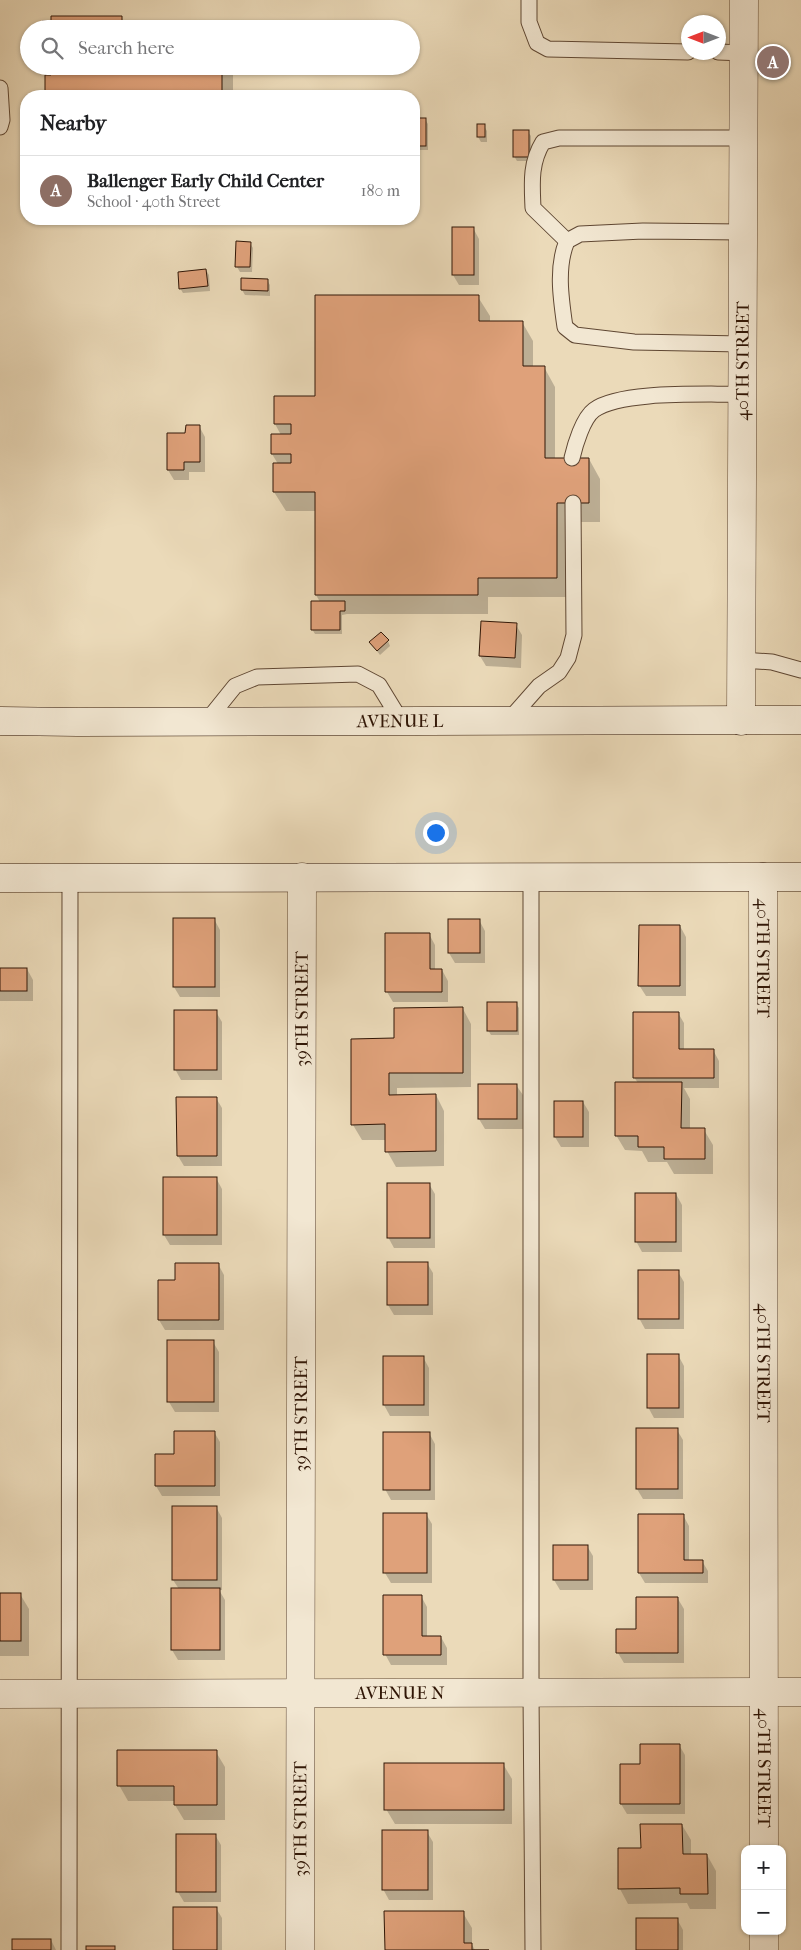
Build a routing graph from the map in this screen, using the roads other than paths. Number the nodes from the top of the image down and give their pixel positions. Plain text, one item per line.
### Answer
1 (529, 0) edge
2 (744, 0) edge
3 (681, 52) edge
4 (731, 52) edge
5 (0, 88) edge
6 (0, 127) edge
7 (744, 138) junction
8 (743, 232) junction
9 (566, 241) junction
10 (742, 344) junction
11 (742, 394) junction
12 (572, 458) dead end
13 (573, 503) dead end
14 (742, 660) junction
15 (801, 670) edge
16 (0, 720) edge
17 (801, 720) edge
18 (401, 721) junction
19 (508, 721) junction
20 (741, 721) junction
21 (206, 722) junction
22 (532, 876) junction
23 (302, 877) junction
24 (763, 877) junction
25 (801, 877) edge
26 (0, 878) edge
27 (70, 878) junction
28 (532, 1692) junction
29 (763, 1692) junction
30 (801, 1692) edge
31 (70, 1693) junction
32 (301, 1693) junction
33 (0, 1694) edge
34 (764, 1845) edge
35 (764, 1935) edge
36 (70, 1950) edge
37 (300, 1950) edge
38 (533, 1950) edge
39 (764, 1950) edge

1 - 3 lane
2 - 4 street, 40TH STREET
4 - 7 street, 40TH STREET
5 - 6 lane
7 - 8 street, 40TH STREET
7 - 9 lane
8 - 9 lane
8 - 10 street, 40TH STREET
9 - 10 lane
10 - 11 street, 40TH STREET
11 - 12 lane
11 - 14 street, 40TH STREET
13 - 19 lane
14 - 15 lane
14 - 20 street, 40TH STREET
16 - 21 street, AVENUE L
17 - 20 street, AVENUE L
18 - 19 street, AVENUE L
18 - 21 street, AVENUE L
18 - 21 lane
19 - 20 street, AVENUE L
22 - 23 street
22 - 24 street
22 - 28 lane
23 - 27 street
23 - 32 street, 39TH STREET
24 - 25 street
24 - 29 street, 40TH STREET
26 - 27 street
27 - 31 lane
28 - 29 street, AVENUE N
28 - 32 street, AVENUE N
28 - 38 lane
29 - 30 street, AVENUE N
29 - 34 street, 40TH STREET
31 - 32 street, AVENUE N
31 - 33 street, AVENUE N
31 - 36 lane
32 - 37 street, 39TH STREET
35 - 39 street

